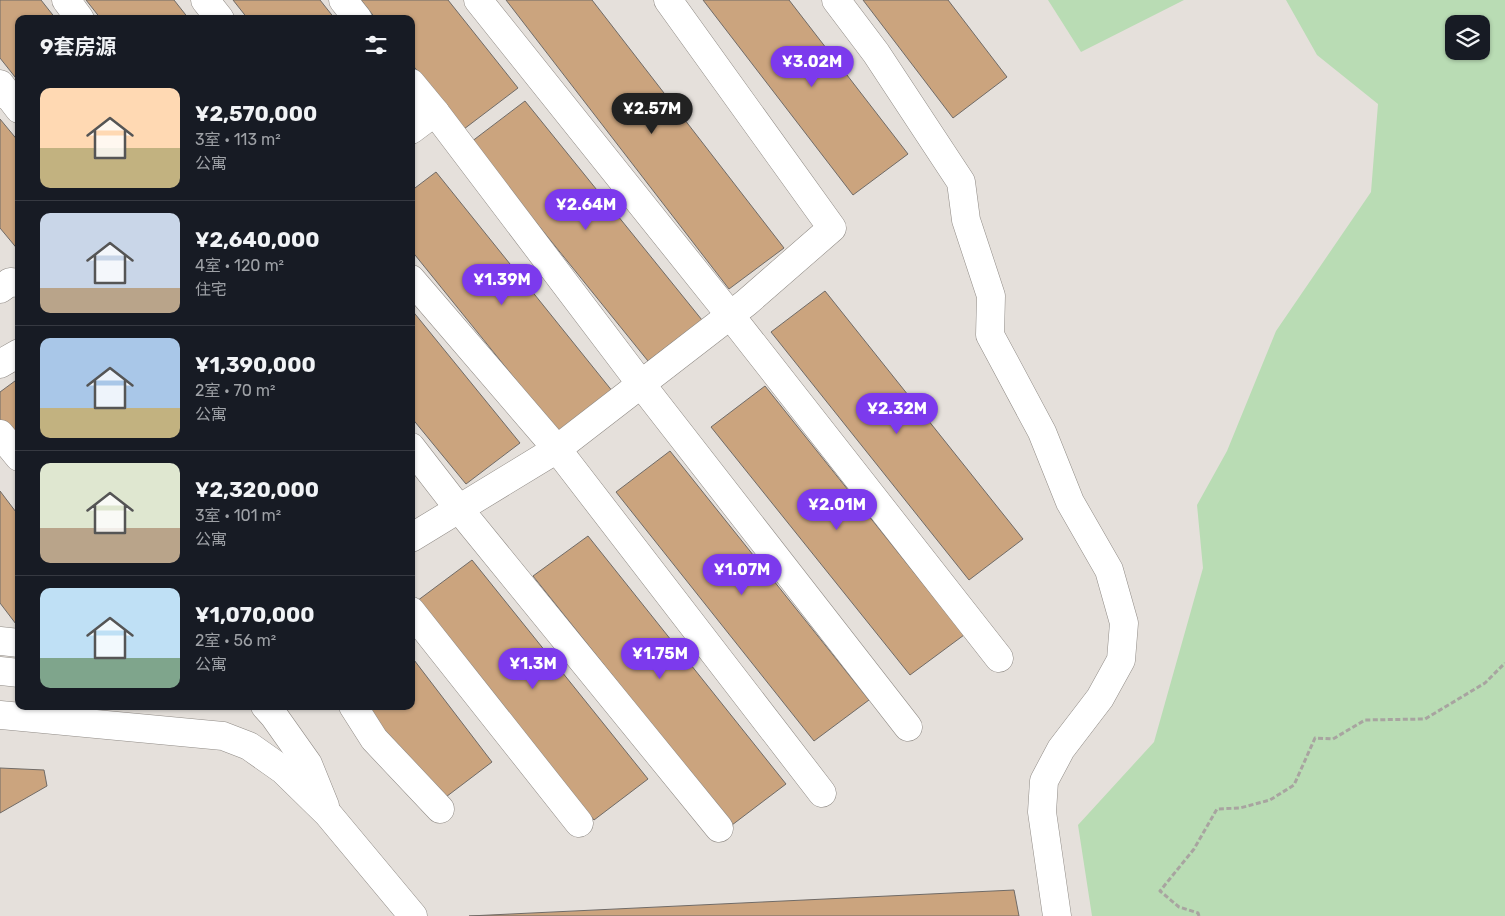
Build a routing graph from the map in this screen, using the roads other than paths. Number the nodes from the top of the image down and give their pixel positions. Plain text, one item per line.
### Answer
1 (66, 0) edge
2 (205, 0) edge
3 (343, 0) edge
4 (478, 0) edge
5 (668, 0) edge
6 (836, 0) edge
7 (77, 15) edge
8 (217, 15) edge
9 (355, 15) edge
10 (0, 84) edge
11 (415, 88) edge
12 (15, 104) edge
13 (435, 112) junction
14 (415, 127) edge
15 (415, 284) edge
16 (730, 315) junction
17 (15, 355) edge
18 (0, 364) edge
19 (641, 384) junction
20 (0, 434) edge
21 (556, 449) junction
22 (15, 452) edge
23 (415, 452) edge
24 (459, 508) junction
25 (415, 536) edge
26 (415, 616) edge
27 (0, 641) edge
28 (15, 643) edge
29 (1000, 658) dead end
30 (0, 671) edge
31 (15, 673) edge
32 (269, 710) edge
33 (356, 710) edge
34 (0, 715) edge
35 (908, 727) dead end
36 (822, 793) dead end
37 (440, 809) dead end
38 (328, 814) junction
39 (579, 823) dead end
40 (720, 828) dead end
41 (413, 916) edge
42 (1057, 916) edge

1 - 7 street
2 - 8 street
3 - 9 street
4 - 16 street
5 - 16 street
6 - 42 street
10 - 12 street
11 - 13 street
13 - 14 street
13 - 19 street
15 - 21 street
16 - 19 street
16 - 29 street
17 - 18 street
19 - 21 street
19 - 35 street
20 - 22 street
21 - 24 street
21 - 36 street
23 - 24 street
24 - 25 street
24 - 40 street
26 - 39 street
27 - 28 street
30 - 31 street
32 - 38 street
33 - 37 street
34 - 38 street
38 - 41 street

